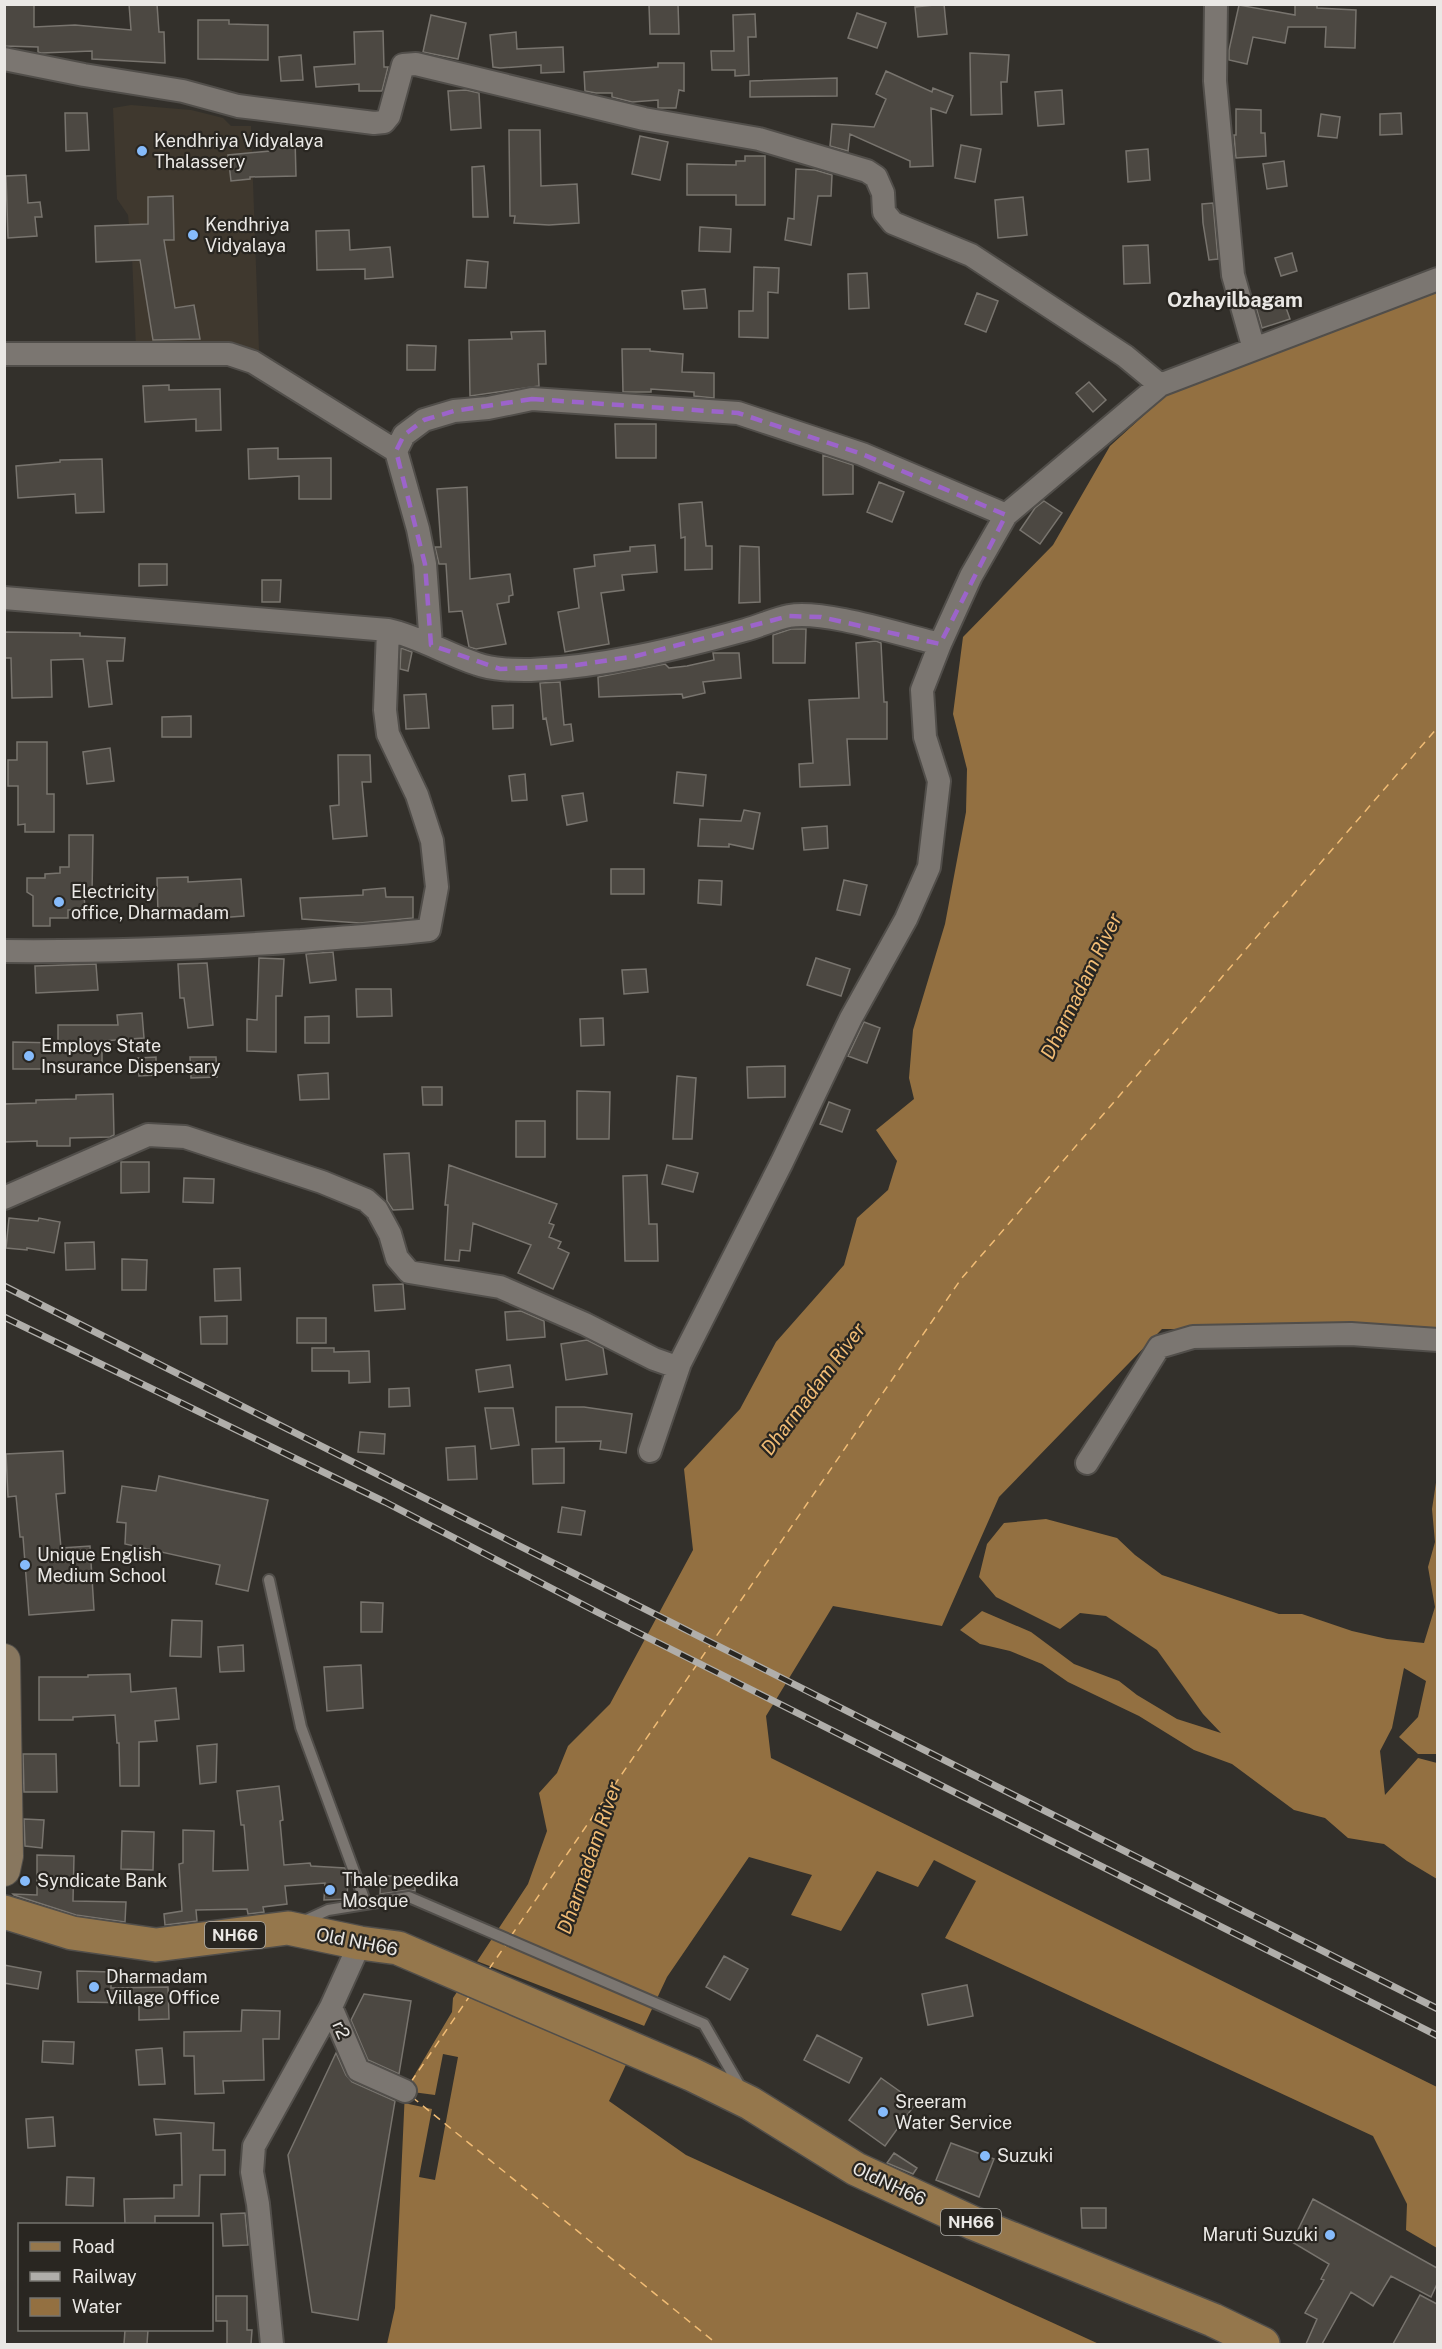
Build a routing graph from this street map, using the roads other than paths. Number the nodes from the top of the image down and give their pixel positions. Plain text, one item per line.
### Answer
1 (1216, 4) edge
2 (4, 59) edge
3 (1437, 279) edge
4 (1254, 349) junction
5 (4, 354) edge
6 (1161, 385) junction
7 (396, 451) junction
8 (1006, 515) junction
9 (4, 598) edge
10 (388, 630) junction
11 (940, 644) junction
12 (431, 645) junction
13 (4, 951) edge
14 (4, 1198) edge
15 (1437, 1340) edge
16 (680, 1363) junction
17 (650, 1451) dead end
18 (1087, 1463) dead end
19 (269, 1580) dead end
20 (4, 1660) edge
21 (4, 1870) edge
22 (366, 1904) junction
23 (4, 1912) edge
24 (288, 1928) junction
25 (360, 1943) junction
26 (331, 2007) junction
27 (691, 2074) joint
28 (405, 2091) dead end
29 (750, 2103) junction
30 (272, 2344) edge
31 (1263, 2344) edge

1 - 4 street
2 - 6 street
3 - 4 street
4 - 6 street
5 - 7 street
6 - 8 street
7 - 8 street
7 - 12 street
8 - 11 street
9 - 10 street
10 - 12 street
10 - 13 street
11 - 12 street
11 - 16 street
14 - 16 street
15 - 18 street
16 - 17 street
19 - 22 lane
20 - 21 main road
22 - 24 lane
22 - 29 lane
23 - 24 main road, Old NH66 / NH66
24 - 25 main road, Old NH66 / NH66
25 - 26 street, r2
25 - 27 main road, Old NH66 / NH66
26 - 28 street, r2
26 - 30 street
27 - 29 main road, OldNH66 / NH66
29 - 31 main road, OldNH66 / NH66

